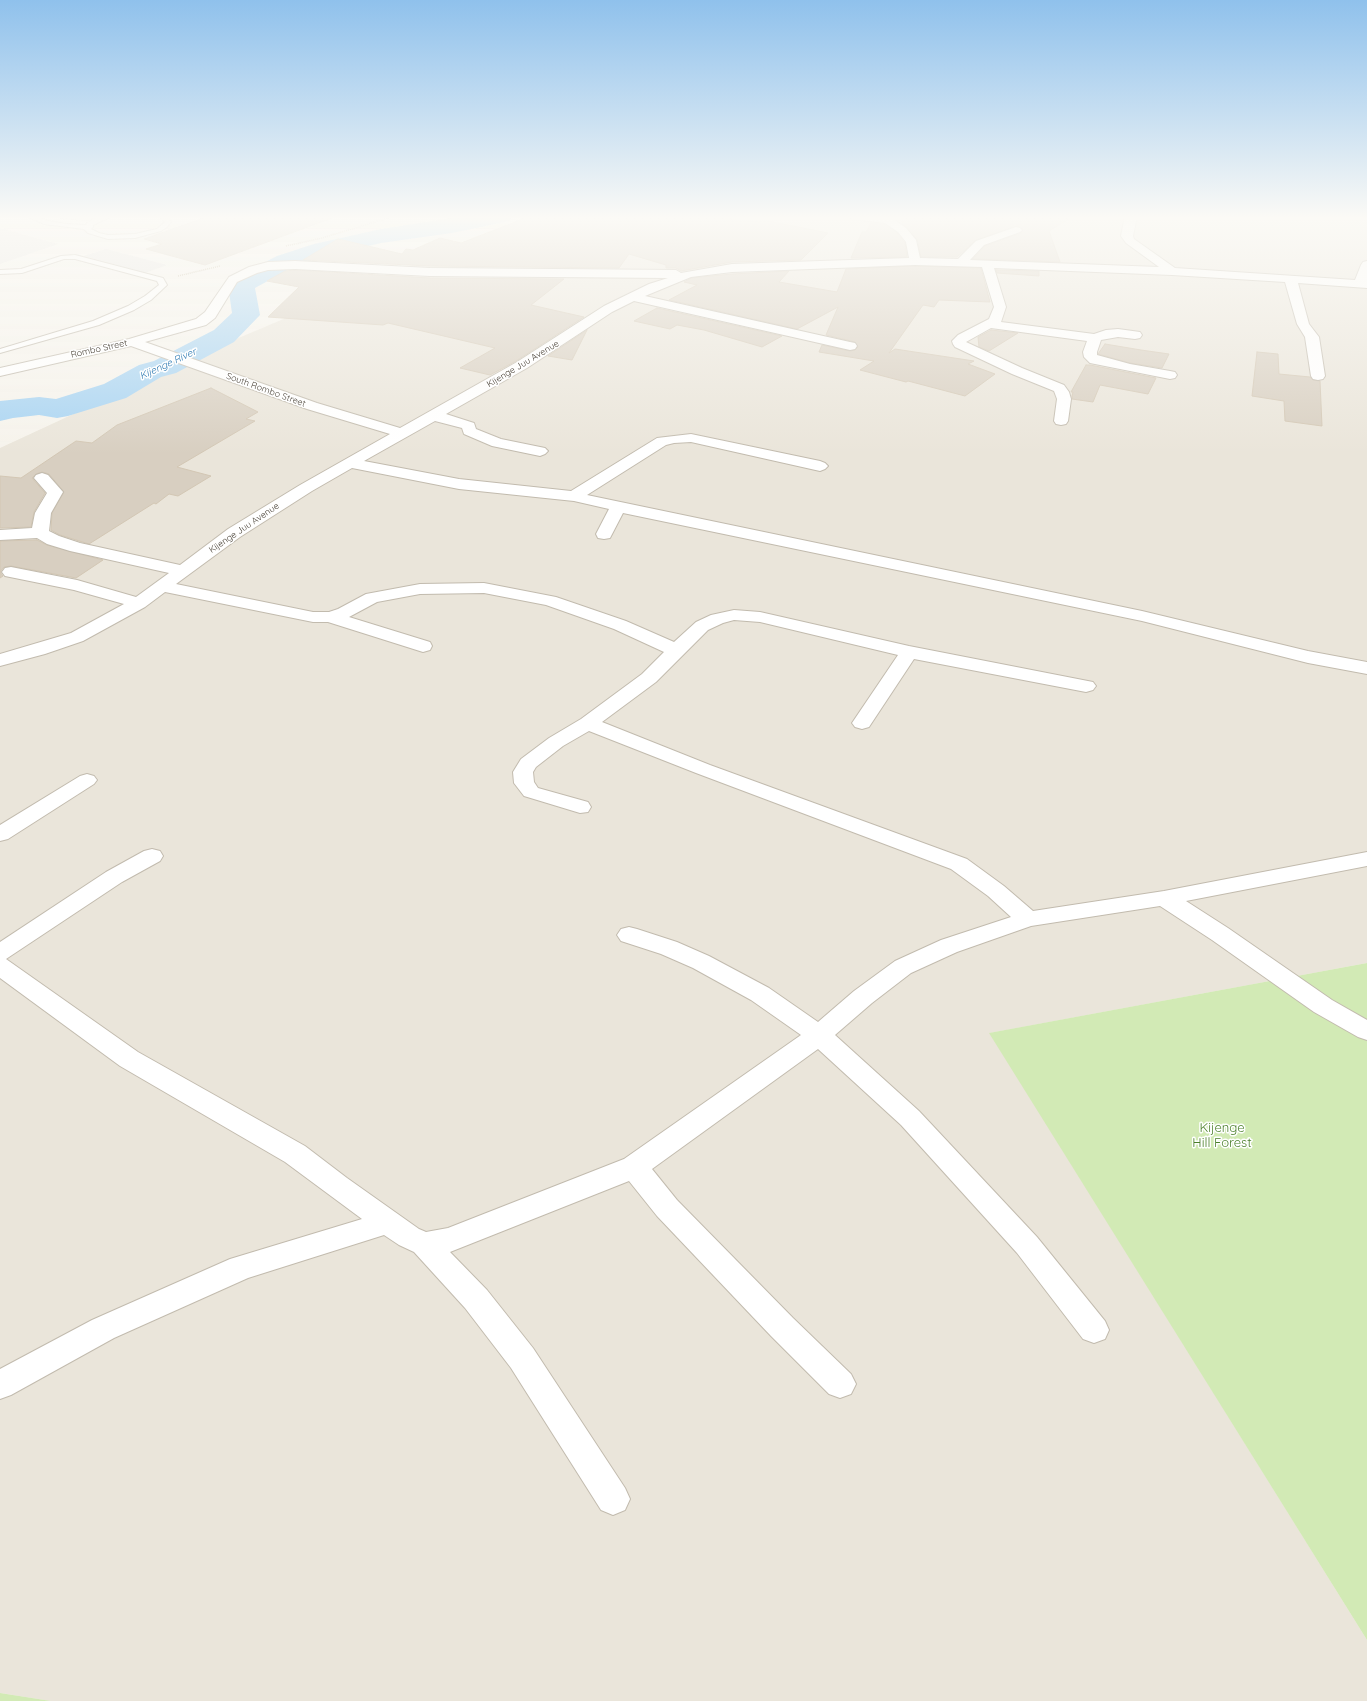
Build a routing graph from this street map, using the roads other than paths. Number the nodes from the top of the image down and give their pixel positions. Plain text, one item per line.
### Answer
1 (151, 295) edge
2 (223, 295) edge
3 (636, 295) edge
4 (996, 295) edge
5 (1295, 295) edge
6 (633, 297) junction
7 (990, 324) junction
8 (1135, 335) dead end
9 (1095, 338) junction
10 (132, 342) junction
11 (850, 346) dead end
12 (0, 351) edge
13 (0, 372) edge
14 (1170, 375) dead end
15 (1318, 376) dead end
16 (432, 415) junction
17 (1061, 421) dead end
18 (401, 433) junction
19 (540, 451) dead end
20 (350, 463) junction
21 (820, 466) dead end
22 (42, 478) dead end
23 (574, 496) junction
24 (618, 507) junction
25 (40, 533) junction
26 (604, 534) dead end
27 (0, 535) edge
28 (184, 571) junction
29 (11, 572) dead end
30 (162, 586) junction
31 (139, 603) junction
32 (328, 617) junction
33 (423, 646) dead end
34 (676, 650) junction
35 (909, 652) junction
36 (0, 660) edge
37 (1367, 668) edge
38 (1086, 686) dead end
39 (588, 723) junction
40 (862, 723) dead end
41 (87, 780) dead end
42 (580, 807) dead end
43 (0, 834) edge
44 (152, 856) dead end
45 (1367, 859) edge
46 (1164, 898) junction
47 (1028, 919) junction
48 (629, 935) dead end
49 (0, 953) edge
50 (0, 966) edge
51 (1367, 1031) edge
52 (819, 1035) junction
53 (634, 1166) junction
54 (389, 1222) junction
55 (424, 1244) junction
56 (1094, 1330) dead end
57 (840, 1384) dead end
58 (0, 1386) edge
59 (613, 1499) dead end

1 - 12 lane
2 - 10 street, Rombo Street
3 - 6 street, Kijenge Juu Avenue
4 - 7 street
5 - 15 street
6 - 11 street
6 - 16 street, Kijenge Juu Avenue
7 - 9 street
7 - 17 street
8 - 9 street
9 - 14 street
10 - 13 street, Rombo Street
10 - 18 street, South Rombo Street
16 - 18 street, Kijenge Juu Avenue
16 - 19 street
18 - 20 street, Kijenge Juu Avenue
20 - 23 street
20 - 28 street, Kijenge Juu Avenue
21 - 23 street
22 - 25 street
23 - 24 street
24 - 26 street
24 - 37 street
25 - 27 street
25 - 28 street
28 - 30 street, Kijenge Juu Avenue
29 - 31 street
30 - 31 street, Kijenge Juu Avenue
30 - 32 street
31 - 36 street, Kijenge Juu Avenue
32 - 33 street
32 - 34 street
34 - 35 street
34 - 39 street
35 - 38 street
35 - 40 street
39 - 42 street
39 - 47 street
41 - 43 street
44 - 49 street
45 - 46 street
46 - 47 street
46 - 51 street
47 - 52 street
48 - 52 street
50 - 54 street
52 - 53 street
52 - 56 street
53 - 55 street
53 - 57 street
54 - 55 street
54 - 58 street
55 - 59 street

